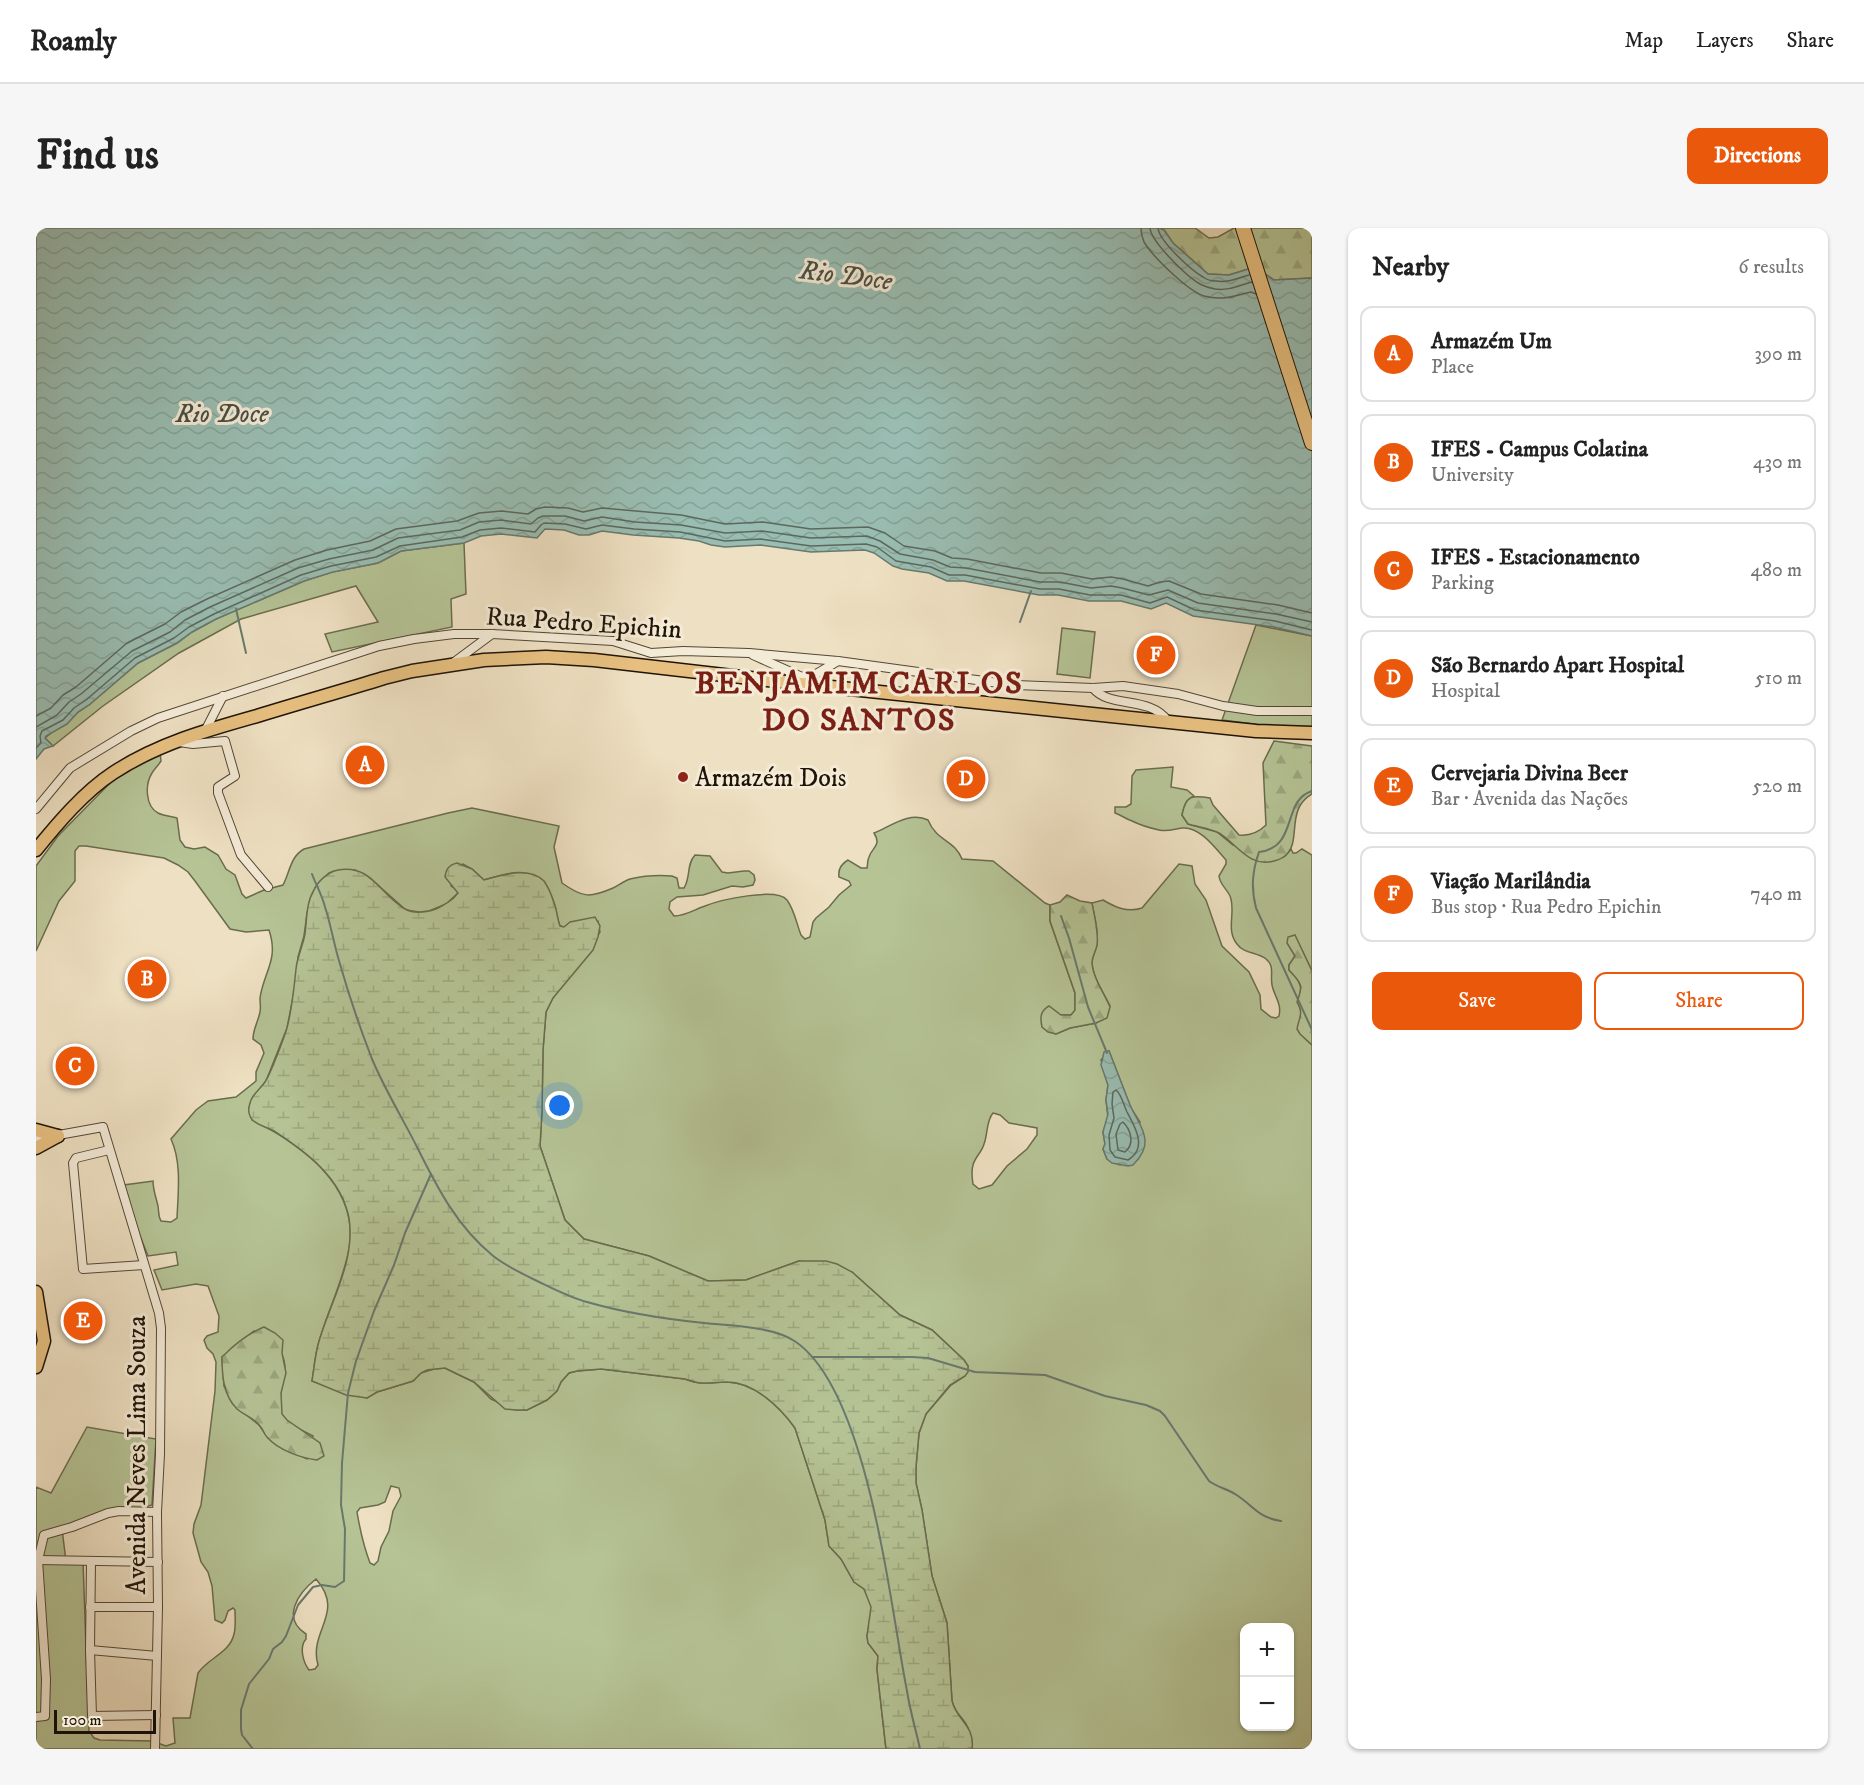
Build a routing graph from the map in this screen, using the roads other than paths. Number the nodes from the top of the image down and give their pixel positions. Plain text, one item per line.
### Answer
1 (1243, 228) edge
2 (1312, 443) edge
3 (492, 634) junction
4 (749, 653) junction
5 (838, 661) junction
6 (451, 664) junction
7 (802, 680) junction
8 (1093, 688) junction
9 (223, 696) junction
10 (1312, 711) edge
11 (1168, 721) junction
12 (205, 731) junction
13 (1256, 731) junction
14 (1312, 733) edge
15 (1312, 739) edge
16 (176, 741) junction
17 (36, 808) edge
18 (36, 850) edge
19 (268, 887) dead end
20 (36, 1130) edge
21 (58, 1136) junction
22 (36, 1139) edge
23 (36, 1148) edge
24 (109, 1150) junction
25 (144, 1265) junction
26 (36, 1292) edge
27 (36, 1367) edge
28 (157, 1512) junction
29 (38, 1560) junction
30 (91, 1561) junction
31 (158, 1562) junction
32 (90, 1607) junction
33 (158, 1607) junction
34 (90, 1650) junction
35 (157, 1656) junction
36 (156, 1714) junction
37 (36, 1717) edge
38 (155, 1749) edge

1 - 2 highway
3 - 4 street, Rua Pedro Epichin
3 - 6 street
3 - 9 street, Rua Pedro Epichin
4 - 5 street, Rua Pedro Epichin
4 - 7 street
5 - 7 street
5 - 8 street, Rua Pedro Epichin
6 - 7 main road
6 - 12 main road
7 - 11 main road
8 - 10 street, Rua Pedro Epichin
8 - 11 street
9 - 12 street
9 - 17 street, Rua Pedro Epichin
11 - 13 main road
12 - 16 main road
13 - 14 main road
13 - 15 main road
16 - 18 main road
16 - 19 street
20 - 21 main road
21 - 22 street, Avenida Neves Lima Souza
21 - 23 main road
21 - 24 street, Avenida Neves Lima Souza
24 - 25 street, Avenida Neves Lima Souza
24 - 25 street
25 - 28 street, Avenida Neves Lima Souza
26 - 27 main road
28 - 29 street
28 - 31 street, Avenida Neves Lima Souza
29 - 30 street
29 - 37 street
30 - 31 street
30 - 32 street
31 - 33 street, Avenida Neves Lima Souza
32 - 33 street
32 - 34 street
33 - 35 street, Avenida Neves Lima Souza
34 - 35 street
34 - 36 street
35 - 36 street, Avenida Neves Lima Souza
36 - 38 street, Avenida Neves Lima Souza

